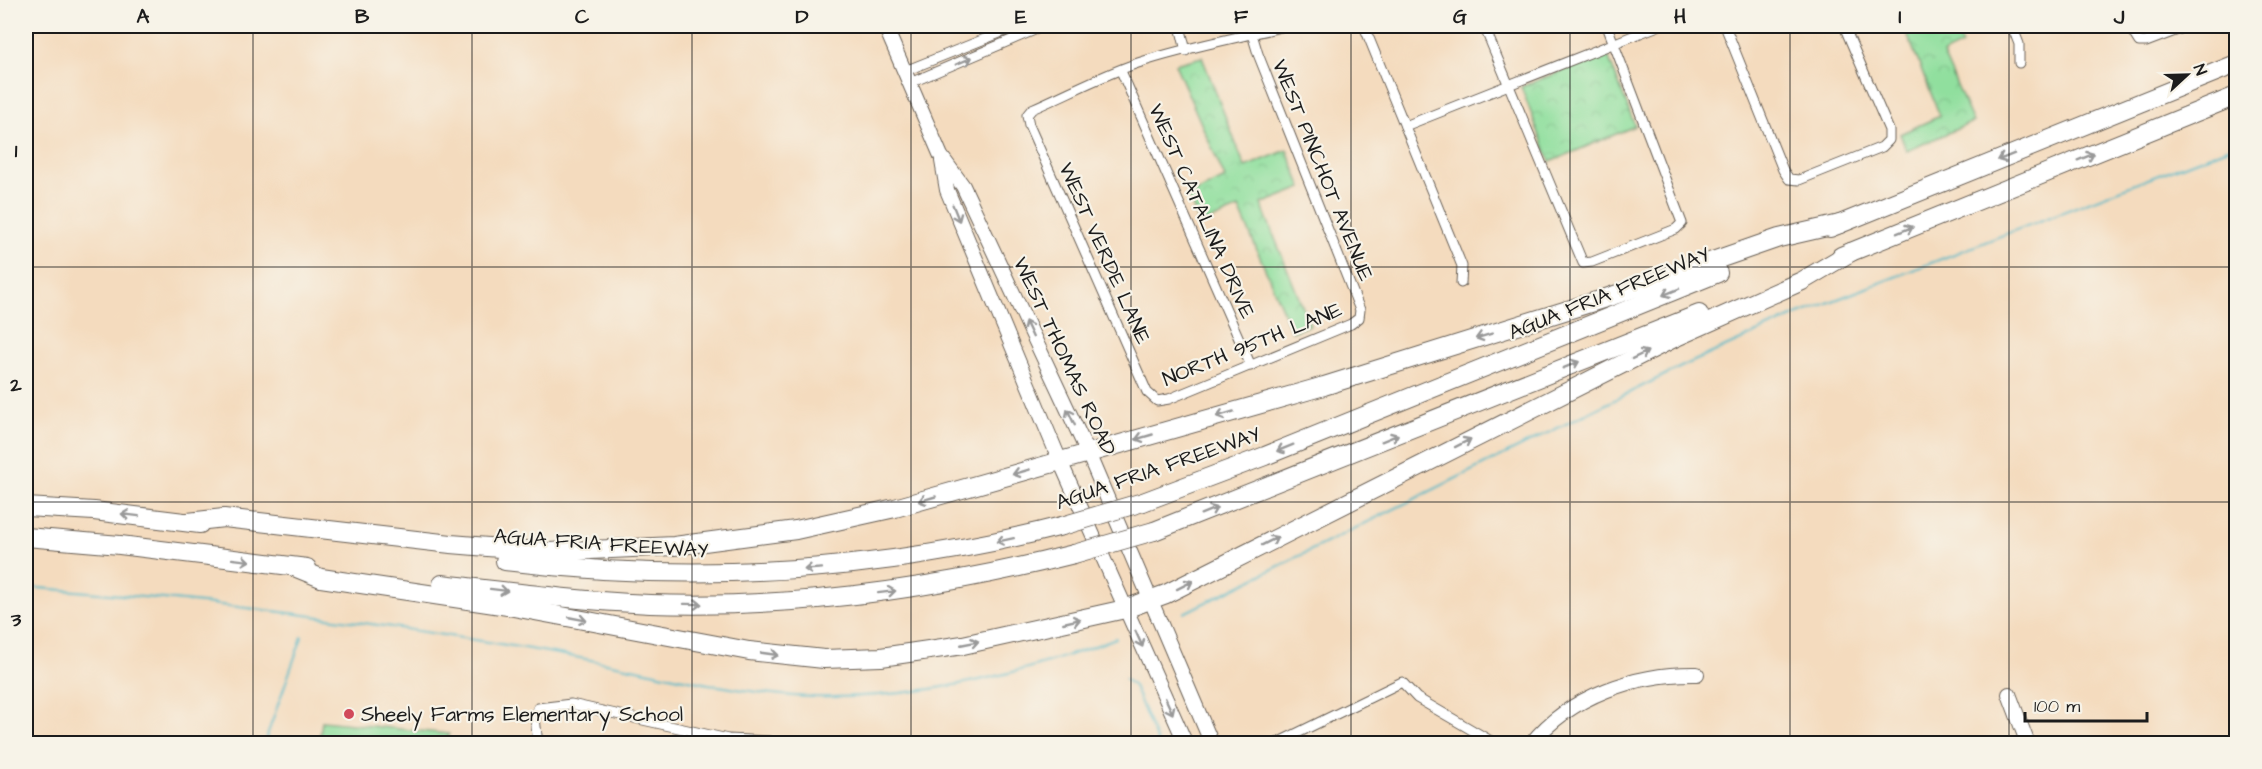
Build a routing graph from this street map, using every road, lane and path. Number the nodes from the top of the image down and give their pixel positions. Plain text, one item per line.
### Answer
1 (885, 26) edge
2 (1017, 26) edge
3 (1044, 26) edge
4 (1179, 26) edge
5 (1285, 26) edge
6 (1364, 26) edge
7 (1484, 26) edge
8 (1606, 26) edge
9 (1658, 26) edge
10 (1725, 26) edge
11 (1844, 26) edge
12 (2012, 26) edge
13 (2129, 26) edge
14 (2188, 26) edge
15 (1252, 34) junction
16 (1614, 43) junction
17 (1186, 51) junction
18 (2236, 54) edge
19 (2019, 63) dead end
20 (2236, 64) edge
21 (1121, 71) junction
22 (908, 77) junction
23 (1508, 85) junction
24 (2157, 96) junction
25 (2236, 96) edge
26 (2236, 105) edge
27 (2170, 123) junction
28 (1405, 126) junction
29 (941, 156) junction
30 (1840, 224) junction
31 (1851, 252) junction
32 (1461, 283) dead end
33 (1359, 318) joint
34 (1251, 366) junction
35 (1157, 402) joint
36 (1088, 453) junction
37 (1060, 461) junction
38 (26, 507) edge
39 (188, 522) junction
40 (26, 537) edge
41 (294, 567) junction
42 (1151, 601) junction
43 (1125, 609) junction
44 (1697, 674) dead end
45 (2009, 694) dead end
46 (538, 744) edge
47 (776, 744) edge
48 (1186, 744) edge
49 (1212, 744) edge
50 (1275, 744) edge
51 (1496, 744) edge
52 (1532, 744) edge
53 (2028, 744) edge

1 - 22 main road, WEST THOMAS ROAD
2 - 22 street
22 -> 3 street
4 - 17 street
5 - 15 street
6 - 28 street
7 - 23 street
8 - 16 street
9 - 16 street
10 - 11 street
12 - 19 street
13 - 14 street
15 - 17 street
15 - 33 street, WEST PINCHOT AVENUE
16 - 23 street
16 - 23 street
17 - 21 street
18 - 24 highway
20 - 24 highway, AGUA FRIA FREEWAY
21 - 34 street, WEST CATALINA DRIVE
21 - 35 street, WEST VERDE LANE
22 - 29 main road, WEST THOMAS ROAD
23 - 28 street
24 -> 30 highway, AGUA FRIA FREEWAY
25 - 27 highway
26 - 27 highway
31 -> 27 highway
28 - 32 street
36 -> 29 main road, WEST THOMAS ROAD
29 -> 37 main road, WEST THOMAS ROAD
30 -> 36 highway
30 -> 39 highway, AGUA FRIA FREEWAY, bridge
41 -> 31 highway, bridge
42 -> 31 highway
33 - 34 street, NORTH 95TH LANE
34 - 35 street, NORTH 95TH LANE
36 - 37 highway
36 - 42 main road, WEST THOMAS ROAD
37 -> 39 highway
37 - 43 main road, WEST THOMAS ROAD
39 -> 38 highway, AGUA FRIA FREEWAY
40 -> 41 highway
41 -> 43 highway
42 - 43 highway
42 - 49 main road, WEST THOMAS ROAD
43 -> 48 main road, WEST THOMAS ROAD
44 - 52 main road
45 - 53 main road
46 - 47 street
50 - 51 street

